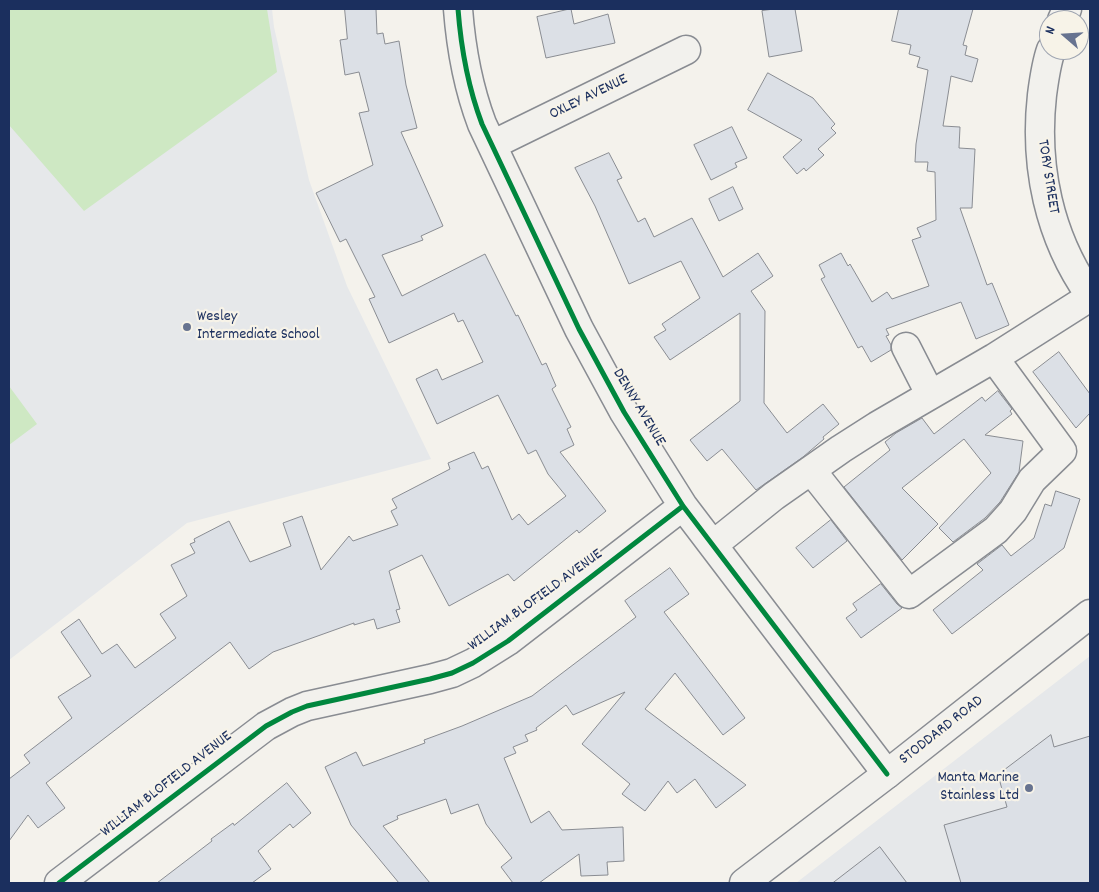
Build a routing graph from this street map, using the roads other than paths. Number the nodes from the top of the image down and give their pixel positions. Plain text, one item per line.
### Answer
1 (458, 9) edge
2 (686, 50) dead end
3 (1049, 60) edge
4 (492, 145) junction
5 (1090, 296) edge
6 (906, 347) dead end
7 (994, 358) junction
8 (930, 394) junction
9 (812, 470) junction
10 (683, 506) junction
11 (713, 545) junction
12 (1090, 614) edge
13 (887, 774) junction
14 (59, 883) edge
15 (744, 883) edge

1 - 4 street, DENNY AVENUE
2 - 4 street, OXLEY AVENUE
3 - 5 street, TORY STREET
4 - 10 street, DENNY AVENUE
5 - 7 street
6 - 8 street
7 - 8 street
7 - 9 street
8 - 9 street
9 - 11 street
10 - 11 street, DENNY AVENUE
10 - 14 street, WILLIAM BLOFIELD AVENUE
11 - 13 street, DENNY AVENUE
12 - 13 street, STODDARD ROAD
13 - 15 street, STODDARD ROAD

